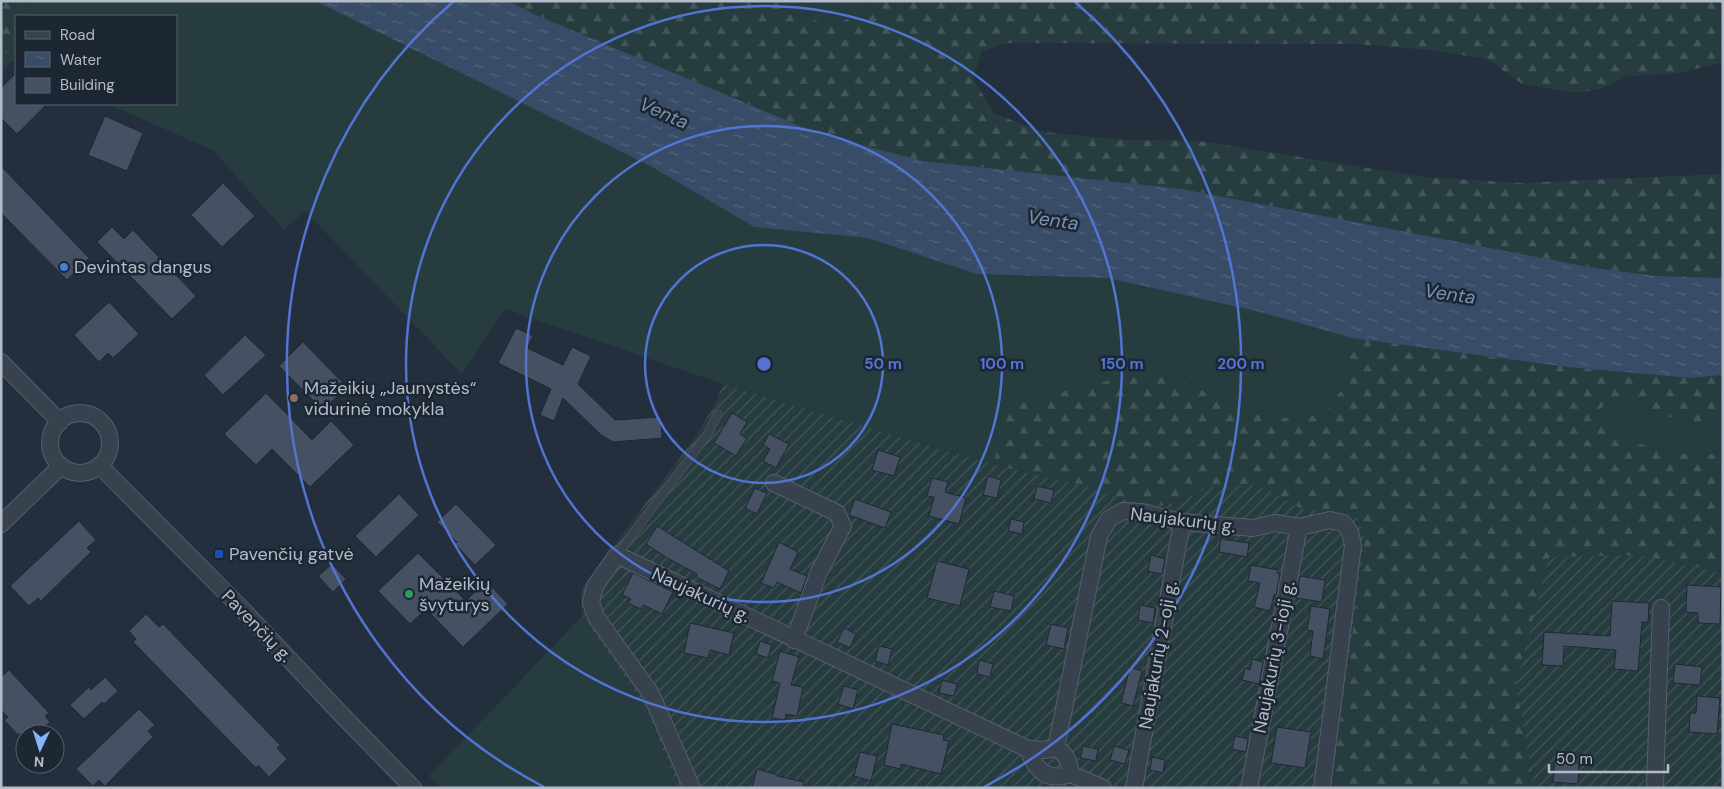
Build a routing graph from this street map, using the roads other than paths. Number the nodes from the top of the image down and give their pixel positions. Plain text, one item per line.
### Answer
1 (1, 362) edge
2 (718, 414) dead end
3 (60, 422) junction
4 (60, 466) junction
5 (100, 466) junction
6 (774, 483) dead end
7 (1182, 522) junction
8 (1, 524) edge
9 (1299, 527) junction
10 (617, 555) junction
11 (1661, 608) dead end
12 (794, 640) junction
13 (1056, 748) junction
14 (1028, 749) junction
15 (1071, 774) junction
16 (413, 788) edge
17 (692, 788) edge
18 (1103, 788) edge
19 (1134, 788) edge
20 (1249, 788) edge
21 (1322, 788) edge
22 (1655, 788) edge

1 - 3 street
2 - 10 lane
3 - 4 street
3 - 5 street
4 - 5 street
4 - 8 street
5 - 16 street, Pavenčių g.
6 - 12 street
7 - 9 street, Naujakurių g.
7 - 13 street, Naujakurių g.
7 - 19 street, Naujakurių 2-oji g.
9 - 20 street, Naujakurių 3-ioji g.
9 - 21 street, Naujakurių g.
10 - 12 street, Naujakurių g.
10 - 17 street
11 - 22 street
12 - 14 street, Naujakurių g.
13 - 14 street, Naujakurių g.
13 - 15 street
14 - 15 street
15 - 18 street

